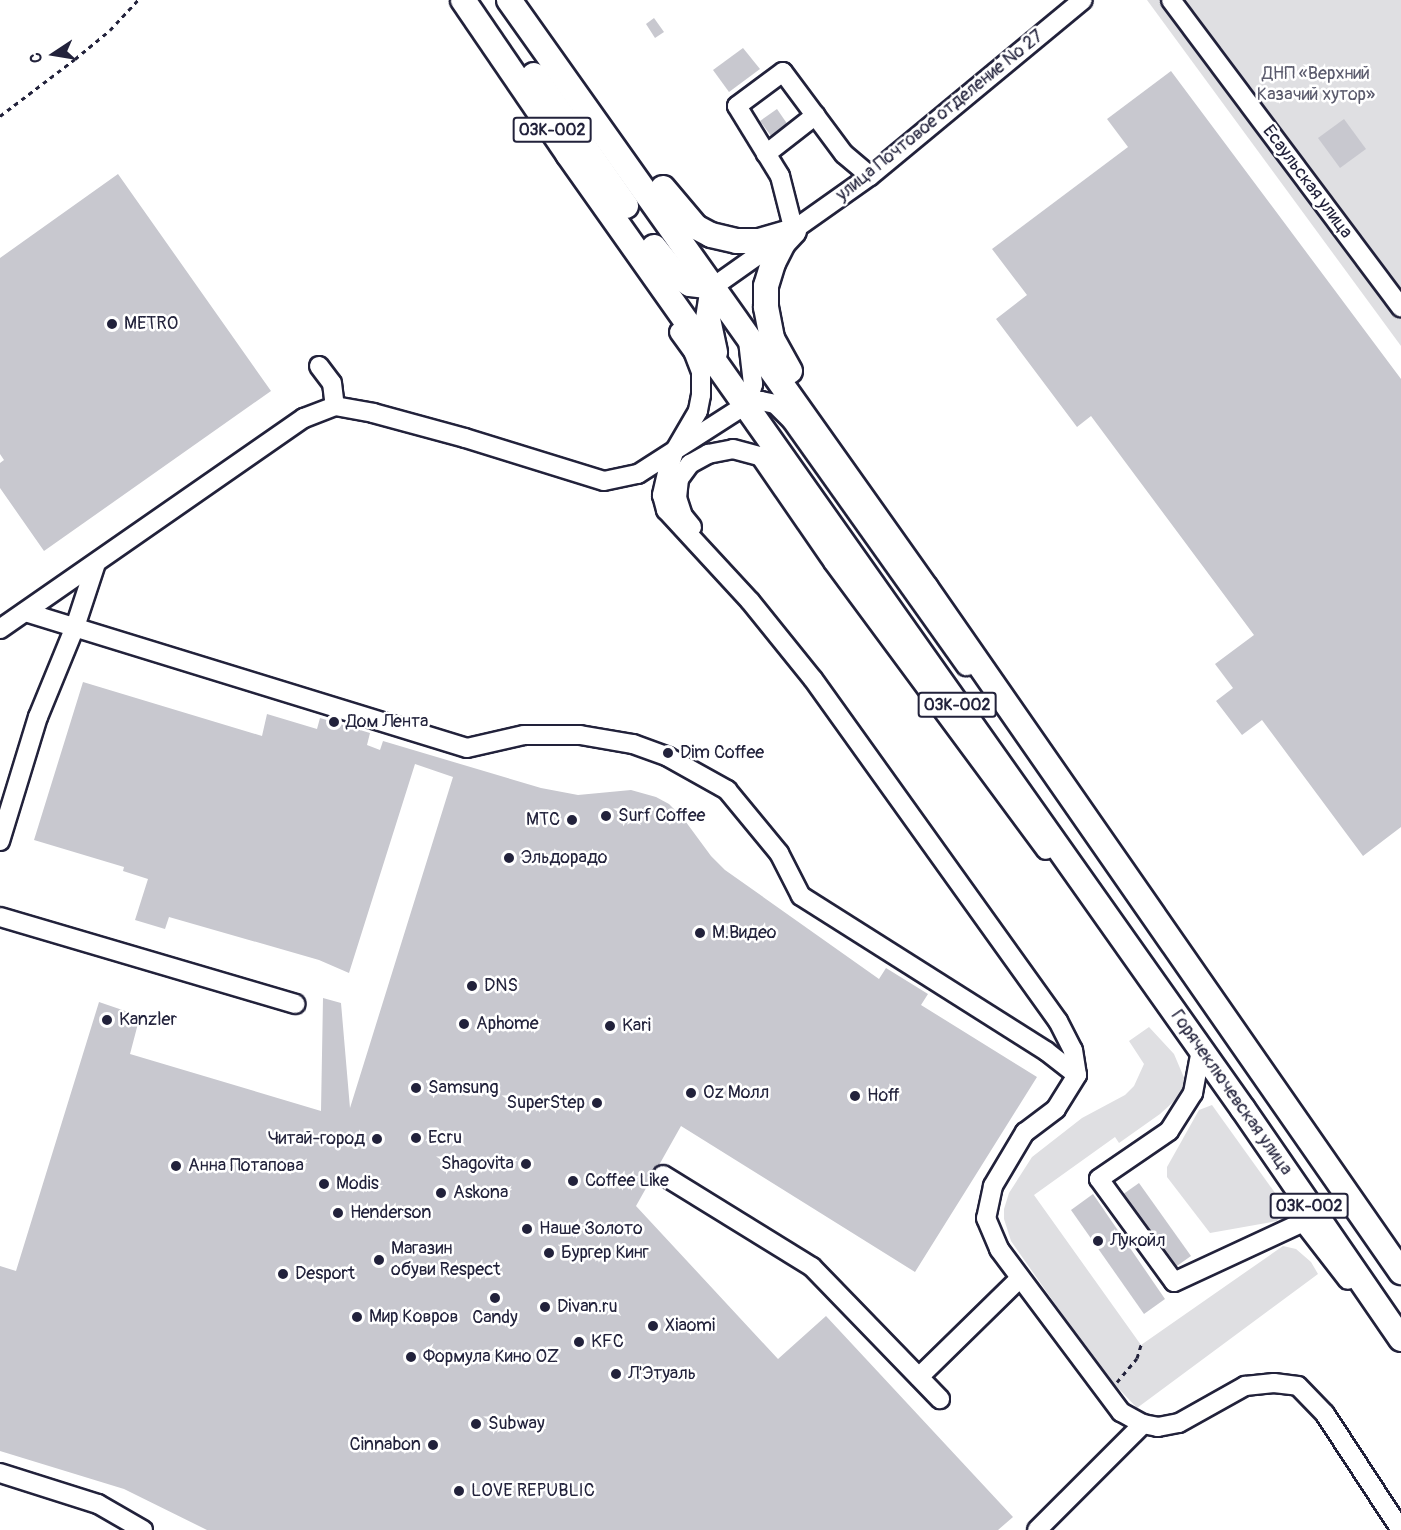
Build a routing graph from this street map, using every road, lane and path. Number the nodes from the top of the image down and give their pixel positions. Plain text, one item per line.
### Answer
1 (138, 0) edge
2 (458, 0) edge
3 (463, 0) edge
4 (482, 0) edge
5 (509, 0) edge
6 (527, 0) edge
7 (1171, 0) edge
8 (1078, 2) edge
9 (816, 115) junction
10 (0, 116) edge
11 (766, 154) junction
12 (870, 176) junction
13 (794, 231) junction
14 (713, 287) junction
15 (1398, 297) edge
16 (745, 332) junction
17 (718, 363) junction
18 (319, 366) dead end
19 (747, 404) junction
20 (335, 406) junction
21 (674, 452) junction
22 (94, 569) junction
23 (25, 612) junction
24 (75, 627) junction
25 (0, 629) edge
26 (803, 666) junction
27 (1000, 694) junction
28 (0, 841) edge
29 (1118, 865) junction
30 (1088, 892) junction
31 (0, 917) edge
32 (295, 1004) dead end
33 (1201, 1050) junction
34 (1077, 1075) junction
35 (663, 1175) dead end
36 (1359, 1212) junction
37 (1401, 1260) edge
38 (1401, 1272) edge
39 (1020, 1278) junction
40 (1376, 1303) junction
41 (1401, 1339) edge
42 (1141, 1345) dead end
43 (1401, 1352) edge
44 (919, 1377) junction
45 (1106, 1395) junction
46 (940, 1399) dead end
47 (1143, 1424) junction
48 (0, 1473) edge
49 (142, 1530) edge
50 (1037, 1530) edge
51 (1401, 1530) edge

1 - 10 path
2 - 21 street
3 - 17 main road, 03К-002
4 - 14 main road
5 - 14 main road, 03К-002
6 - 13 main road
7 - 15 street, Есаульская улица
8 - 12 street, улица Почтовое отделение № 27
9 - 11 street
9 - 11 street
9 - 12 street
11 - 13 street
12 - 13 street, улица Почтовое отделение № 27
13 - 14 street, улица Почтовое отделение № 27
13 - 27 main road
14 - 16 main road, 03К-002
14 - 17 main road
16 - 19 street
16 - 27 main road, 03К-002
17 - 19 main road, 03К-002
18 - 20 street
19 - 21 street
19 - 29 street
19 - 30 main road, 03К-002
20 - 21 street
20 - 22 street
21 - 26 street
22 - 23 street
22 - 24 street
23 - 24 street
23 - 25 street
24 - 28 street
24 - 34 street
26 - 30 street
26 - 34 street
27 - 29 main road, 03К-002
29 - 36 main road, Горячеключевская улица / 03К-002
30 - 33 main road, Горячеключевская улица / 03К-002
31 - 32 street
33 - 40 main road, Горячеключевская улица / 03К-002
33 - 40 street
34 - 39 street
35 - 44 street
36 - 37 main road
36 - 38 main road, Горячеключевская улица / 03К-002
39 - 44 street
39 - 45 street
40 - 41 main road, Горячеключевская улица / 03К-002
40 - 43 main road
42 - 45 path
44 - 46 street
45 - 47 street
47 - 50 street
47 - 51 street
48 - 49 street

